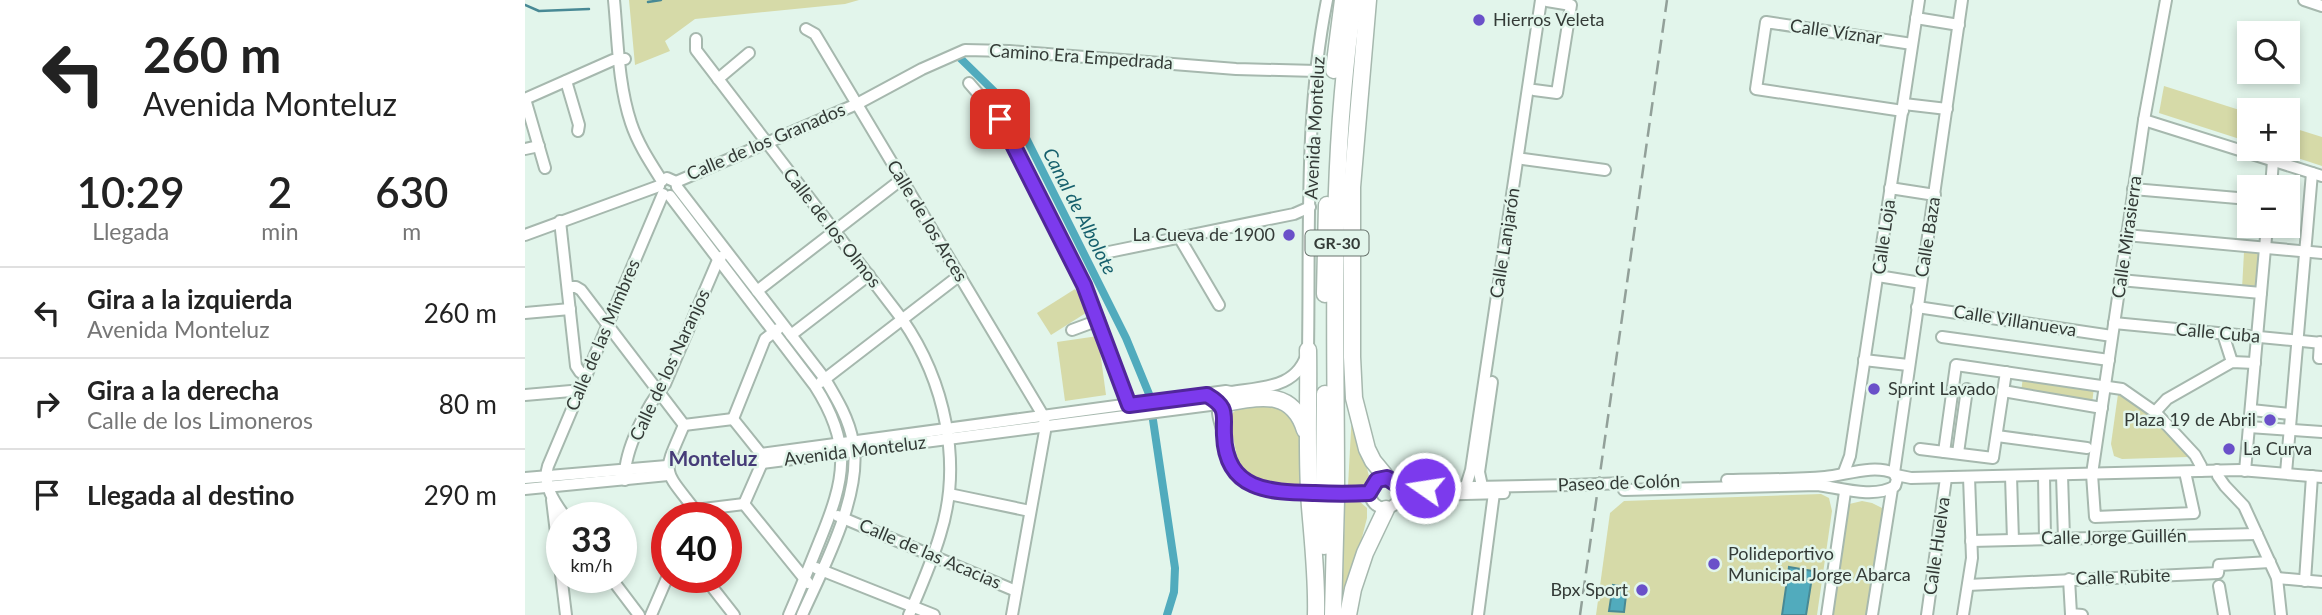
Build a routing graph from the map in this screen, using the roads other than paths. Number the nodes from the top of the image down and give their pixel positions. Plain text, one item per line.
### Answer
1 (614, 0) edge
2 (620, 0) edge
3 (1327, 0) edge
4 (1343, 0) edge
5 (1354, 0) edge
6 (1368, 0) edge
7 (1545, 0) edge
8 (1919, 0) edge
9 (1962, 0) edge
10 (2166, 0) edge
11 (2304, 0) edge
12 (2322, 6) edge
13 (1916, 18) junction
14 (1958, 25) junction
15 (806, 29) dead end
16 (696, 40) dead end
17 (1912, 44) junction
18 (749, 53) dead end
19 (623, 59) junction
20 (1317, 71) junction
21 (718, 79) junction
22 (566, 81) junction
23 (969, 83) dead end
24 (1534, 90) junction
25 (525, 99) edge
26 (857, 104) junction
27 (1903, 107) junction
28 (1947, 109) junction
29 (2144, 120) junction
30 (578, 131) dead end
31 (766, 142) junction
32 (539, 146) junction
33 (525, 149) edge
34 (2237, 150) edge
35 (1523, 159) junction
36 (2273, 161) joint
37 (545, 167) dead end
38 (1605, 170) dead end
39 (2272, 175) edge
40 (2317, 175) edge
41 (902, 179) junction
42 (668, 186) junction
43 (1890, 188) junction
44 (2133, 189) junction
45 (1935, 195) junction
46 (2237, 199) edge
47 (1310, 207) junction
48 (560, 221) junction
49 (835, 232) junction
50 (525, 234) edge
51 (2126, 235) junction
52 (1179, 237) junction
53 (2266, 238) edge
54 (2265, 248) junction
55 (2305, 251) junction
56 (728, 252) junction
57 (1104, 253) dead end
58 (2322, 253) edge
59 (718, 260) junction
60 (869, 275) junction
61 (960, 275) junction
62 (1878, 276) junction
63 (2120, 280) junction
64 (1920, 283) junction
65 (568, 287) junction
66 (757, 291) junction
67 (2261, 293) junction
68 (1219, 305) dead end
69 (1917, 307) junction
70 (570, 309) junction
71 (525, 313) edge
72 (902, 319) junction
73 (1099, 320) junction
74 (2114, 323) junction
75 (607, 325) junction
76 (779, 328) junction
77 (1072, 330) dead end
78 (2223, 334) junction
79 (791, 335) junction
80 (2112, 336) junction
81 (2257, 336) junction
82 (1942, 337) dead end
83 (2296, 340) junction
84 (2321, 343) edge
85 (1308, 350) junction
86 (2322, 358) edge
87 (1864, 360) junction
88 (2109, 360) junction
89 (2232, 362) junction
90 (2255, 363) junction
91 (1908, 365) junction
92 (2006, 372) junction
93 (586, 375) junction
94 (820, 383) junction
95 (2105, 386) junction
96 (1967, 389) dead end
97 (659, 391) junction
98 (2003, 391) junction
99 (578, 394) junction
100 (525, 396) edge
101 (1234, 397) junction
102 (1217, 405) junction
103 (2102, 408) junction
104 (1130, 410) junction
105 (2251, 410) junction
106 (2155, 412) junction
107 (2290, 414) junction
108 (733, 419) junction
109 (1044, 421) junction
110 (684, 425) junction
111 (2249, 426) junction
112 (2289, 430) junction
113 (2322, 432) edge
114 (948, 434) junction
115 (1997, 436) junction
116 (1308, 439) junction
117 (854, 446) junction
118 (841, 448) junction
119 (2087, 448) dead end
120 (1920, 449) dead end
121 (1944, 452) junction
122 (1958, 453) junction
123 (761, 458) junction
124 (667, 470) junction
125 (2217, 470) junction
126 (2201, 471) junction
127 (2245, 471) junction
128 (2185, 472) junction
129 (1843, 473) junction
130 (2286, 473) junction
131 (2092, 474) junction
132 (625, 475) junction
133 (2044, 475) junction
134 (2062, 475) junction
135 (2011, 476) junction
136 (2317, 476) edge
137 (1969, 477) junction
138 (525, 478) edge
139 (1947, 478) junction
140 (1895, 480) junction
141 (1391, 481) junction
142 (1466, 486) junction
143 (1482, 486) junction
144 (1624, 486) junction
145 (549, 487) junction
146 (1572, 488) junction
147 (525, 489) edge
148 (1843, 491) junction
149 (1330, 493) junction
150 (1494, 493) junction
151 (949, 494) junction
152 (1363, 494) junction
153 (552, 502) edge
154 (557, 502) edge
155 (686, 502) edge
156 (744, 504) joint
157 (1392, 504) junction
158 (1030, 511) junction
159 (831, 513) junction
160 (843, 518) junction
161 (2257, 534) junction
162 (2064, 538) junction
163 (2045, 539) junction
164 (2013, 540) junction
165 (1971, 541) junction
166 (933, 555) junction
167 (2270, 562) junction
168 (810, 565) junction
169 (822, 570) junction
170 (2277, 578) junction
171 (2069, 579) junction
172 (804, 580) junction
173 (2305, 580) junction
174 (2322, 582) edge
175 (1968, 585) junction
176 (2219, 586) dead end
177 (814, 589) junction
178 (1016, 591) junction
179 (564, 593) edge
180 (622, 593) edge
181 (661, 593) edge
182 (717, 593) edge
183 (911, 610) edge
184 (790, 614) edge
185 (566, 615) edge
186 (639, 615) edge
187 (651, 615) edge
188 (734, 615) edge
189 (802, 615) edge
190 (934, 615) edge
191 (1011, 615) edge
192 (1316, 615) edge
193 (1322, 615) edge
194 (1333, 615) edge
195 (1348, 615) edge
196 (1478, 615) edge
197 (1827, 615) edge
198 (1872, 615) edge
199 (1927, 615) edge
200 (1963, 615) edge
201 (2083, 615) edge
202 (2224, 615) edge
203 (2281, 615) edge

1 - 19 street
2 - 19 street
3 - 20 street, Avenida Monteluz
4 - 149 highway, GR-30
5 - 149 highway, GR-30
6 - 141 highway
7 - 24 street, Calle Lanjarón
7 - 24 street
7 - 142 street, Calle Lanjarón
8 - 13 street, Calle Loja
9 - 14 street, Calle Baza
10 - 29 street, Calle Mirasierra
11 - 12 street
13 - 14 street
13 - 17 street, Calle Loja
14 - 28 street, Calle Baza
15 - 26 street, Calle de los Arces
16 - 21 street, Calle de los Olmos
17 - 27 street, Calle Loja
17 - 27 street, Calle Víznar
18 - 21 street
19 - 22 street
19 - 42 street
20 - 26 street, Camino Era Empedrada
20 - 47 street, Avenida Monteluz
21 - 31 street, Calle de los Olmos
22 - 25 street
22 - 30 street
23 - 73 street
24 - 35 street, Calle Lanjarón
25 - 32 street
26 - 31 street, Calle de los Granados
26 - 41 street, Calle de los Arces
27 - 28 street
27 - 43 street, Calle Loja
28 - 45 street, Calle Baza
29 - 34 street
29 - 44 street, Calle Mirasierra
31 - 42 street, Calle de los Granados
31 - 49 street, Calle de los Olmos
32 - 33 street
32 - 37 street
35 - 38 street
35 - 143 street, Calle Lanjarón
36 - 39 street
36 - 40 street
40 - 55 street
41 - 49 street
41 - 61 street, Calle de los Arces
42 - 48 street, Calle de los Granados
42 - 56 street
42 - 59 street
42 - 75 street, Calle de las Mimbres
43 - 45 street
43 - 62 street, Calle Loja
44 - 46 street
44 - 51 street, Calle Mirasierra
45 - 64 street, Calle Baza
47 - 52 street
47 - 85 street, Avenida Monteluz
48 - 50 street, Calle de los Granados
48 - 65 street
49 - 60 street, Calle de los Olmos
49 - 66 street
51 - 54 street
51 - 63 street, Calle Mirasierra
52 - 57 street
52 - 68 street
53 - 54 street
54 - 55 street
54 - 67 street
55 - 58 street
55 - 83 street
56 - 59 street
56 - 66 street
59 - 76 street
59 - 97 street, Calle de los Naranjos
60 - 72 street, Calle de los Olmos
60 - 79 street
61 - 72 street
61 - 109 street, Calle de los Arces
62 - 64 street
62 - 87 street, Calle Loja
63 - 67 street
63 - 74 street, Calle Mirasierra
64 - 69 street, Calle Baza
65 - 70 street
65 - 75 street
66 - 76 street
67 - 81 street
69 - 80 street, Calle Villanueva
69 - 91 street, Calle Baza
70 - 71 street
70 - 93 street
72 - 94 street
72 - 114 street, Calle de los Olmos
73 - 77 street
73 - 104 street
74 - 78 street, Calle Cuba
74 - 80 street, Calle Mirasierra
75 - 93 street, Calle de las Mimbres
75 - 97 street
76 - 79 street
76 - 94 street
76 - 108 street
78 - 81 street, Calle Cuba
78 - 89 street
79 - 94 street
80 - 88 street, Calle Mirasierra
81 - 83 street, Calle Cuba
81 - 90 street
82 - 88 street
83 - 84 street, Calle Cuba
83 - 107 street
84 - 86 street
85 - 101 street, Avenida Monteluz
85 - 116 highway
87 - 91 street
87 - 129 street, Calle Loja
88 - 95 street, Calle Mirasierra
89 - 90 street
89 - 106 street
90 - 105 street
91 - 140 street, Calle Baza
92 - 95 street
92 - 98 street
92 - 121 street
93 - 99 street, Calle de las Mimbres
94 - 117 street
94 - 118 street
95 - 103 street, Calle Mirasierra
95 - 106 street
96 - 122 street
97 - 110 street
97 - 132 street, Calle de los Naranjos
98 - 103 street
98 - 115 street
99 - 100 street
99 - 145 street, Calle de las Mimbres
101 - 102 highway
101 - 102 street, Avenida Monteluz
101 - 116 highway
102 - 104 street, Avenida Monteluz
102 - 152 street, bridge
103 - 131 street, Calle Mirasierra
104 - 109 street, Avenida Monteluz
105 - 107 street
105 - 111 street
106 - 126 street
107 - 112 street
108 - 110 street
108 - 123 street
109 - 114 street, Avenida Monteluz
109 - 158 street
110 - 124 street
111 - 112 street
111 - 127 street
112 - 113 street
112 - 130 street
114 - 117 street, Avenida Monteluz
114 - 151 street, Calle de los Olmos
115 - 119 street
115 - 122 street
116 - 192 highway
117 - 118 street, Avenida Monteluz
117 - 160 street
118 - 123 street, Avenida Monteluz
118 - 159 street
120 - 121 street
121 - 122 street
123 - 156 street
124 - 132 street
124 - 155 street
125 - 126 street
125 - 127 street
125 - 161 street
126 - 128 street
127 - 130 street
128 - 131 street
128 - 131 street, Calle Mirasierra
129 - 140 street, Paseo de Colón
129 - 144 street, Paseo de Colón
129 - 148 street, Calle Loja
130 - 136 street
131 - 134 street
132 - 145 street
133 - 134 street
133 - 135 street
133 - 163 street
134 - 162 street
135 - 137 street
135 - 164 street
136 - 173 street
137 - 139 street
137 - 165 street
138 - 145 street
139 - 140 street
139 - 199 street, Calle Huelva
140 - 148 street, Paseo de Colón
140 - 198 street, Calle Baza
141 - 142 street, Paseo de Colón
141 - 152 street
141 - 157 street
142 - 143 street, Paseo de Colón
143 - 146 street, Paseo de Colón
144 - 146 street, Paseo de Colón, bridge
144 - 148 street, Paseo de Colón
145 - 147 street
145 - 153 street
145 - 154 street
146 - 150 street, Paseo de Colón
148 - 197 street, Calle Loja
149 - 193 highway, GR-30
149 - 194 highway, GR-30
150 - 157 street, Paseo de Colón
150 - 196 street
151 - 158 street
151 - 166 street, Calle de los Olmos
152 - 157 street
156 - 172 street
157 - 195 highway
158 - 178 street
159 - 160 street, Calle de las Acacias
159 - 168 street
160 - 166 street, Calle de las Acacias
160 - 169 street
161 - 162 street, Calle Jorge Guillén
161 - 167 street
162 - 163 street, Calle Jorge Guillén
163 - 164 street, Calle Jorge Guillén
164 - 165 street, Calle Jorge Guillén
165 - 175 street
166 - 178 street, Calle de las Acacias
166 - 183 street, Calle de los Olmos
167 - 170 street
167 - 171 street, Calle Rubite
168 - 169 street
168 - 172 street
169 - 177 street
169 - 183 street
170 - 173 street
170 - 203 street
171 - 175 street, Calle Rubite
171 - 201 street
172 - 177 street
172 - 184 street
173 - 174 street
175 - 200 street
176 - 202 street
177 - 189 street
178 - 191 street
179 - 185 street
180 - 186 street
181 - 187 street
182 - 188 street
183 - 190 street

